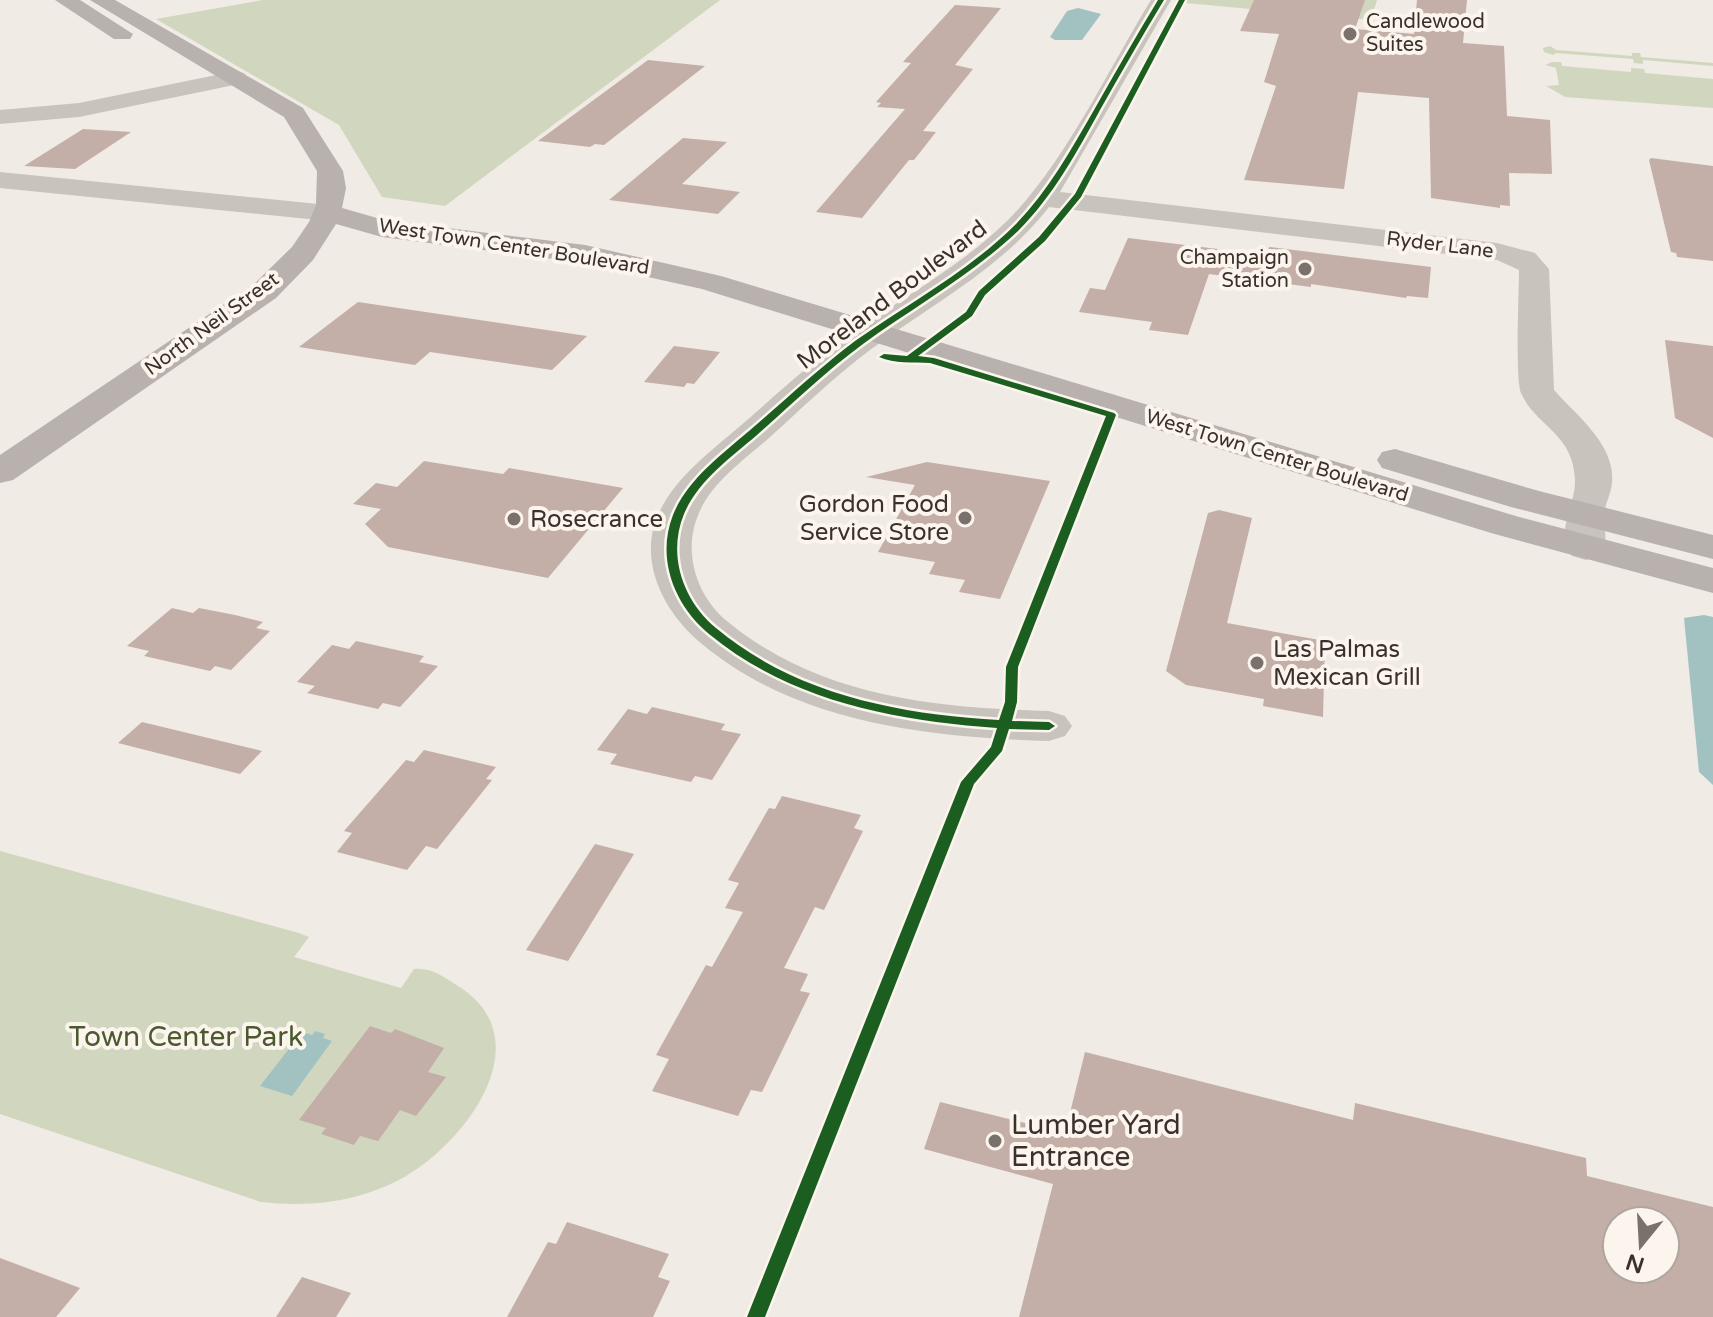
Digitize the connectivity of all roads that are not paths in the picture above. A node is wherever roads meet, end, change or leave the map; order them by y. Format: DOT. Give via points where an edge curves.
graph roads {
  1 [pos="65,0"];
  2 [pos="100,0"];
  3 [pos="1161,0"];
  4 [pos="236,78"];
  5 [pos="210,83"];
  6 [pos="0,117"];
  7 [pos="300,127"];
  8 [pos="0,180"];
  9 [pos="1043,198"];
  10 [pos="328,213"];
  11 [pos="888,323"];
  12 [pos="0,472"];
  13 [pos="1586,531"];
  14 [pos="1713,547"];
  15 [pos="1713,581"];
  16 [pos="1049,726"];
  1 -- 5 [label="main road"];
  2 -- 4 [label="main road"];
  3 -- 9 [label="street, Moreland Boulevard"];
  4 -- 5 [label="street"];
  4 -- 7 [label="main road" via="294,113"];
  5 -- 6 [label="street" via="79,110"];
  5 -- 7 [label="main road" via="270,120"];
  7 -- 10 [label="main road" via="313,139 330,172"];
  8 -- 10 [label="street, West Town Center Boulevard"];
  9 -- 11 [label="street, Moreland Boulevard" via="999,244"];
  9 -- 13 [label="street, Ryder Lane" via="1483,250 1530,263 1537,391 1585,447 1594,481"];
  10 -- 11 [label="main road, West Town Center Boulevard" via="382,228 631,263"];
  10 -- 12 [label="main road, North Neil Street" via="300,255 265,291"];
  11 -- 13 [label="main road, West Town Center Boulevard"];
  11 -- 16 [label="street, Moreland Boulevard" via="772,416 695,488 671,537 682,594 712,632 780,677 814,692 861,707 952,722"];
  13 -- 14 [label="main road, West Town Center Boulevard"];
  13 -- 15 [label="main road, West Town Center Boulevard"];
}
